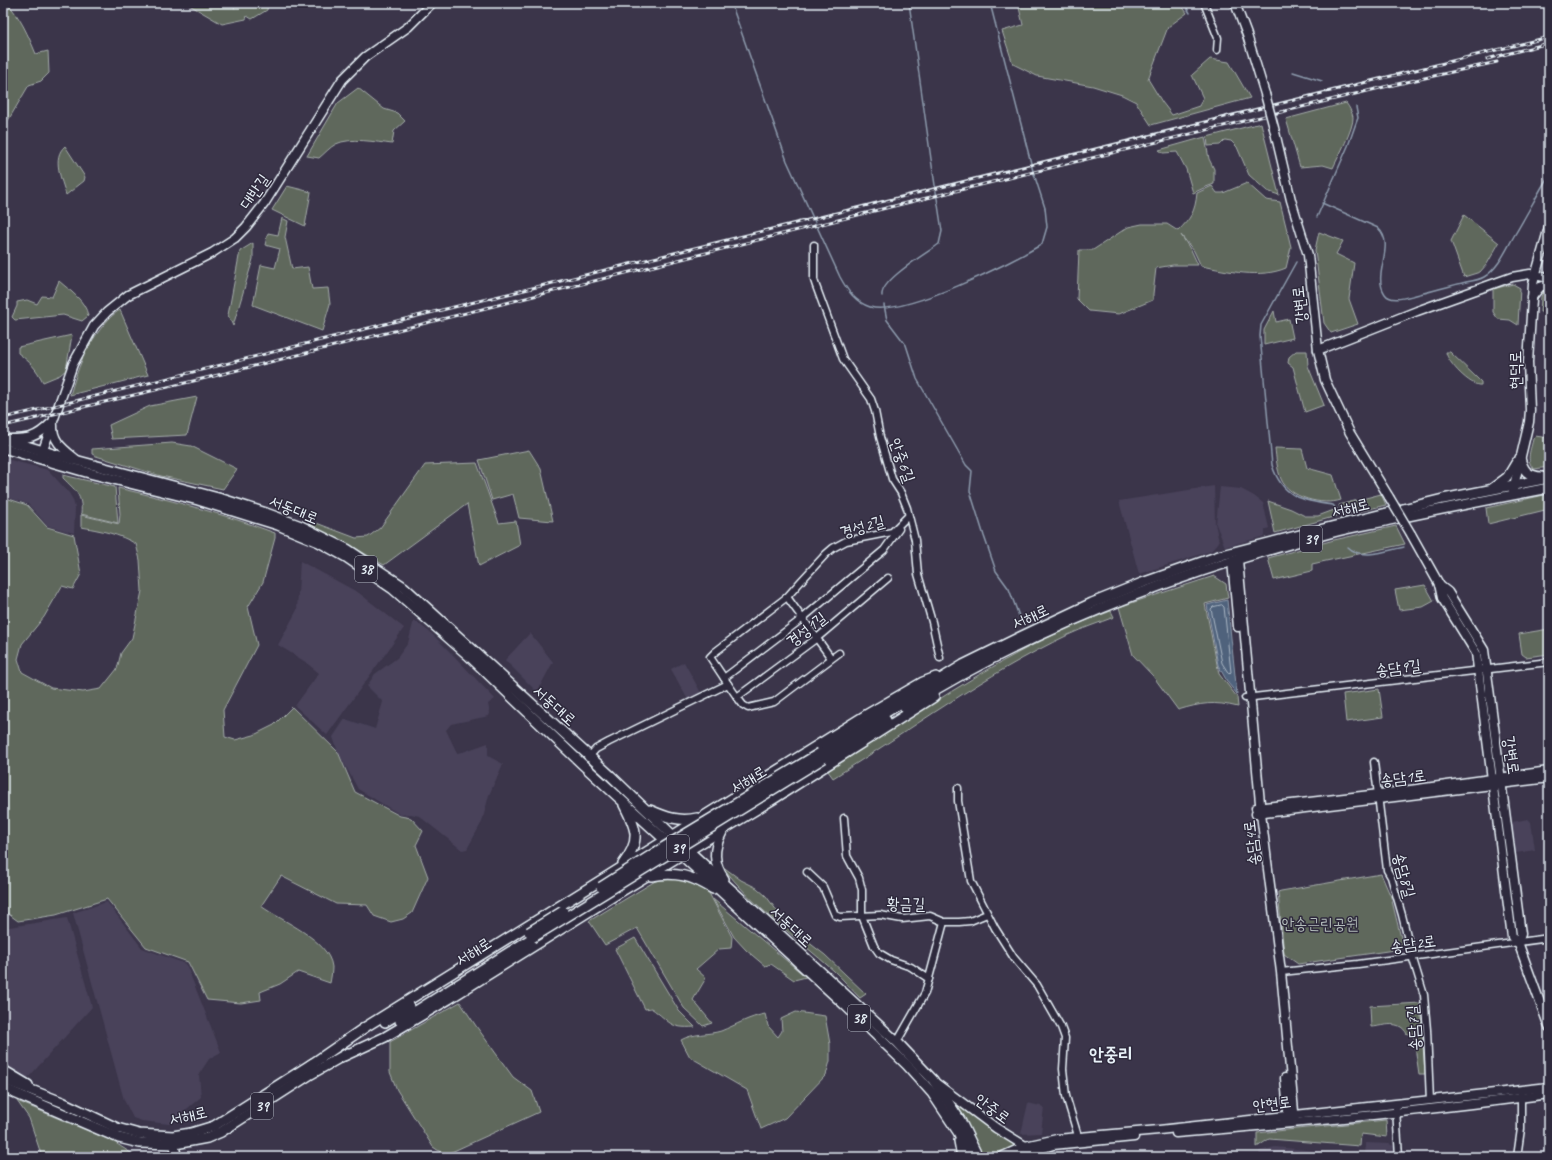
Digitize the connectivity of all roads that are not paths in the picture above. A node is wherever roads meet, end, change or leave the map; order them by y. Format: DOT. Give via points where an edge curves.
graph roads {
  1 [pos="432,3"];
  2 [pos="1204,3"];
  3 [pos="1235,3"];
  4 [pos="1217,50"];
  5 [pos="1549,227"];
  6 [pos="814,245"];
  7 [pos="1532,275"];
  8 [pos="1549,278"];
  9 [pos="1549,283"];
  10 [pos="1532,297"];
  11 [pos="1318,350"];
  12 [pos="52,424"];
  13 [pos="3,442"];
  14 [pos="43,455"];
  15 [pos="77,460"];
  16 [pos="1518,460"];
  17 [pos="1549,478"];
  18 [pos="1549,488"];
  19 [pos="1489,490"];
  20 [pos="1511,491"];
  21 [pos="908,516"];
  22 [pos="1235,561"];
  23 [pos="888,578"];
  24 [pos="787,597"];
  25 [pos="803,618"];
  26 [pos="818,638"];
  27 [pos="839,653"];
  28 [pos="831,658"];
  29 [pos="940,658"];
  30 [pos="1549,662"];
  31 [pos="963,665"];
  32 [pos="980,666"];
  33 [pos="1483,670"];
  34 [pos="724,678"];
  35 [pos="728,684"];
  36 [pos="737,697"];
  37 [pos="1247,698"];
  38 [pos="589,756"];
  39 [pos="822,756"];
  40 [pos="1374,762"];
  41 [pos="582,764"];
  42 [pos="1549,771"];
  43 [pos="1549,778"];
  44 [pos="1497,781"];
  45 [pos="958,788"];
  46 [pos="1379,797"];
  47 [pos="620,798"];
  48 [pos="642,806"];
  49 [pos="1258,811"];
  50 [pos="704,816"];
  51 [pos="844,818"];
  52 [pos="724,830"];
  53 [pos="669,838"];
  54 [pos="685,853"];
  55 [pos="620,868"];
  56 [pos="807,872"];
  57 [pos="644,878"];
  58 [pos="732,896"];
  59 [pos="987,914"];
  60 [pos="862,916"];
  61 [pos="944,922"];
  62 [pos="530,935"];
  63 [pos="1549,938"];
  64 [pos="1518,942"];
  65 [pos="1412,956"];
  66 [pos="1281,972"];
  67 [pos="928,979"];
  68 [pos="1278,983"];
  69 [pos="1549,1027"];
  70 [pos="897,1042"];
  71 [pos="344,1056"];
  72 [pos="309,1066"];
  73 [pos="3,1070"];
  74 [pos="3,1079"];
  75 [pos="932,1080"];
  76 [pos="1549,1086"];
  77 [pos="4,1089"];
  78 [pos="39,1093"];
  79 [pos="1520,1094"];
  80 [pos="1549,1094"];
  81 [pos="1430,1101"];
  82 [pos="1396,1108"];
  83 [pos="1291,1118"];
  84 [pos="958,1132"];
  85 [pos="1078,1136"];
  86 [pos="174,1140"];
  87 [pos="1025,1146"];
  88 [pos="1035,1154"];
  89 [pos="177,1157"];
  90 [pos="962,1157"];
  91 [pos="970,1157"];
  92 [pos="978,1157"];
  93 [pos="1001,1157"];
  94 [pos="1017,1157"];
  95 [pos="1399,1157"];
  96 [pos="1517,1157"];
  1 -- 12 [label="main road, 대반길" via="408,27 365,57 342,80 264,204 235,238 212,253 142,287 120,301 94,326 73,364 64,400"];
  2 -- 4 [label="street" via="1218,38"];
  3 -- 11 [label="main road, 강변로, bridge" via="1265,94 1291,200 1308,255"];
  5 -- 7 [label="main road, 현덕로"];
  6 -- 21 [label="street, 안중6길" via="814,280 843,359 871,399 892,479 901,493"];
  7 -- 8 [label="main road"];
  7 -- 9 [label="main road"];
  7 -- 10 [label="main road, 현덕로"];
  7 -- 11 [label="main road" via="1512,277"];
  7 -- 16 [label="main road, 현덕로" via="1525,409"];
  9 -- 10 [label="main road" via="1540,287"];
  10 -- 16 [label="main road, 현덕로" via="1528,362 1530,404"];
  11 -- 33 [label="main road, 강변로, bridge" via="1325,380 1339,412 1439,584 1448,592 1484,650"];
  12 -- 13 [label="main road" via="32,437"];
  12 -- 14 [label="main road, 대반길"];
  12 -- 15 [label="main road" via="56,440"];
  13 -- 14 [label="main road, 서동대로 / 38"];
  14 -- 15 [label="main road, 서동대로 / 38"];
  14 -- 41 [label="main road, 서동대로 / 38" via="93,474 198,500 278,524 346,557 408,601"];
  15 -- 38 [label="main road, 서동대로 / 38" via="266,513 347,549 404,587"];
  16 -- 17 [label="main road" via="1529,475"];
  16 -- 19 [label="main road" via="1507,477"];
  16 -- 20 [label="main road, 현덕로"];
  17 -- 20 [label="main road, 서해로 / 39"];
  18 -- 20 [label="main road, 서해로 / 39"];
  19 -- 20 [label="main road, 서해로 / 39"];
  19 -- 31 [label="main road, 서해로 / 39" via="1330,527 1185,567 1092,603"];
  20 -- 22 [label="main road, 서해로 / 39" via="1331,533"];
  21 -- 24 [label="street, 경성2길" via="892,532 846,541 834,548 811,569"];
  21 -- 25 [label="street, 경성2길" via="884,550"];
  21 -- 29 [label="street, 안중6길" via="915,540 918,574"];
  22 -- 32 [label="main road, 서해로 / 39" via="1173,580 1105,606"];
  22 -- 37 [label="main road, 송담4로"];
  23 -- 26 [label="street, 경성1길"];
  24 -- 25 [label="street"];
  24 -- 34 [label="street, 경성2길" via="710,657"];
  25 -- 26 [label="street"];
  25 -- 34 [label="street, 경성2길"];
  26 -- 28 [label="street"];
  26 -- 36 [label="street, 경성1길"];
  27 -- 28 [label="street"];
  28 -- 36 [label="street" via="774,702 748,708"];
  30 -- 33 [label="street, 송담9길"];
  31 -- 39 [label="main road, 서해로 / 39"];
  31 -- 50 [label="main road" via="923,682 866,715"];
  32 -- 39 [label="main road, 서해로 / 39"];
  32 -- 52 [label="main road" via="911,713"];
  33 -- 37 [label="street, 송담9길"];
  33 -- 44 [label="main road, 강변로"];
  34 -- 35 [label="street, 경성2길"];
  35 -- 36 [label="street"];
  35 -- 38 [label="street" via="609,742"];
  37 -- 49 [label="main road, 송담4로"];
  38 -- 41 [label="street"];
  38 -- 48 [label="main road, 서동대로 / 38"];
  39 -- 62 [label="main road, 서해로 / 39, bridge"];
  40 -- 46 [label="street"];
  41 -- 47 [label="main road, 서동대로 / 38"];
  42 -- 44 [label="main road, 송담1로"];
  43 -- 44 [label="main road, 송담1로"];
  44 -- 46 [label="main road, 송담1로"];
  44 -- 64 [label="main road, 강변로" via="1512,936"];
  45 -- 59 [label="street" via="970,881"];
  46 -- 49 [label="main road, 송담1로"];
  46 -- 65 [label="street, 송담8길" via="1387,870"];
  47 -- 53 [label="main road, 서동대로 / 38"];
  47 -- 55 [label="main road" via="634,826 635,838 632,852"];
  48 -- 50 [label="main road" via="674,819"];
  48 -- 53 [label="main road, 서동대로 / 38"];
  49 -- 66 [label="main road, 송담4로"];
  49 -- 68 [label="main road, 송담4로"];
  50 -- 53 [label="main road"];
  51 -- 60 [label="street" via="847,856 859,878 862,890"];
  52 -- 54 [label="main road"];
  52 -- 58 [label="main road" via="717,841 715,860"];
  53 -- 54 [label="main road, 서동대로 / 38"];
  53 -- 55 [label="main road"];
  54 -- 57 [label="main road"];
  54 -- 58 [label="main road, 서동대로 / 38"];
  55 -- 72 [label="main road" via="361,1030"];
  56 -- 60 [label="street, 황금길" via="823,887 835,915"];
  57 -- 58 [label="main road" via="668,874 686,876"];
  57 -- 71 [label="main road" via="448,1000 385,1037"];
  58 -- 70 [label="main road, 서동대로 / 38"];
  58 -- 84 [label="main road, 서동대로 / 38" via="907,1065 932,1093"];
  59 -- 61 [label="street" via="970,921"];
  59 -- 85 [label="street" via="1014,958 1037,985 1061,1027 1065,1038 1062,1069 1066,1096"];
  60 -- 61 [label="street, 황금길" via="902,919 930,916"];
  60 -- 67 [label="street" via="879,953 910,967"];
  61 -- 67 [label="street, 황금길"];
  62 -- 71 [label="main road, 서해로 / 39"];
  62 -- 72 [label="main road, 서해로 / 39"];
  63 -- 64 [label="street, 송담2로"];
  64 -- 65 [label="street, 송담2로"];
  64 -- 69 [label="main road, 강변로"];
  65 -- 66 [label="street, 송담2로"];
  65 -- 81 [label="street, 송담7길" via="1424,995"];
  66 -- 68 [label="main road"];
  66 -- 83 [label="main road, 송담4로"];
  67 -- 70 [label="street, 황금길" via="925,993"];
  68 -- 83 [label="main road, 송담4로"];
  70 -- 75 [label="main road, 서동대로 / 38"];
  71 -- 86 [label="main road, 서해로 / 39" via="311,1074 221,1132 207,1138"];
  72 -- 86 [label="main road, 서해로 / 39" via="214,1126"];
  73 -- 78 [label="main road"];
  74 -- 78 [label="main road, 서해로 / 39"];
  75 -- 87 [label="main road, 안중로" via="996,1128"];
  75 -- 92 [label="main road, 서동대로 / 38" via="960,1120"];
  76 -- 79 [label="main road, 안현로"];
  77 -- 86 [label="main road, 서해로 / 39" via="119,1138 140,1143"];
  78 -- 86 [label="main road, 서해로 / 39" via="117,1128"];
  79 -- 80 [label="main road, 안현로"];
  79 -- 81 [label="main road, 안현로"];
  79 -- 82 [label="main road, 안현로"];
  79 -- 96 [label="street" via="1521,1129"];
  81 -- 82 [label="main road, 안현로"];
  82 -- 83 [label="main road, 안현로"];
  82 -- 95 [label="street"];
  83 -- 85 [label="main road, 안현로"];
  83 -- 88 [label="main road, 안현로" via="1058,1145"];
  84 -- 90 [label="main road"];
  84 -- 91 [label="main road, 서동대로 / 38"];
  85 -- 87 [label="main road, 안현로"];
  86 -- 89 [label="main road"];
  87 -- 88 [label="main road, 안중로"];
  87 -- 93 [label="main road, 안현로"];
  88 -- 94 [label="main road, 안현로"];
}
